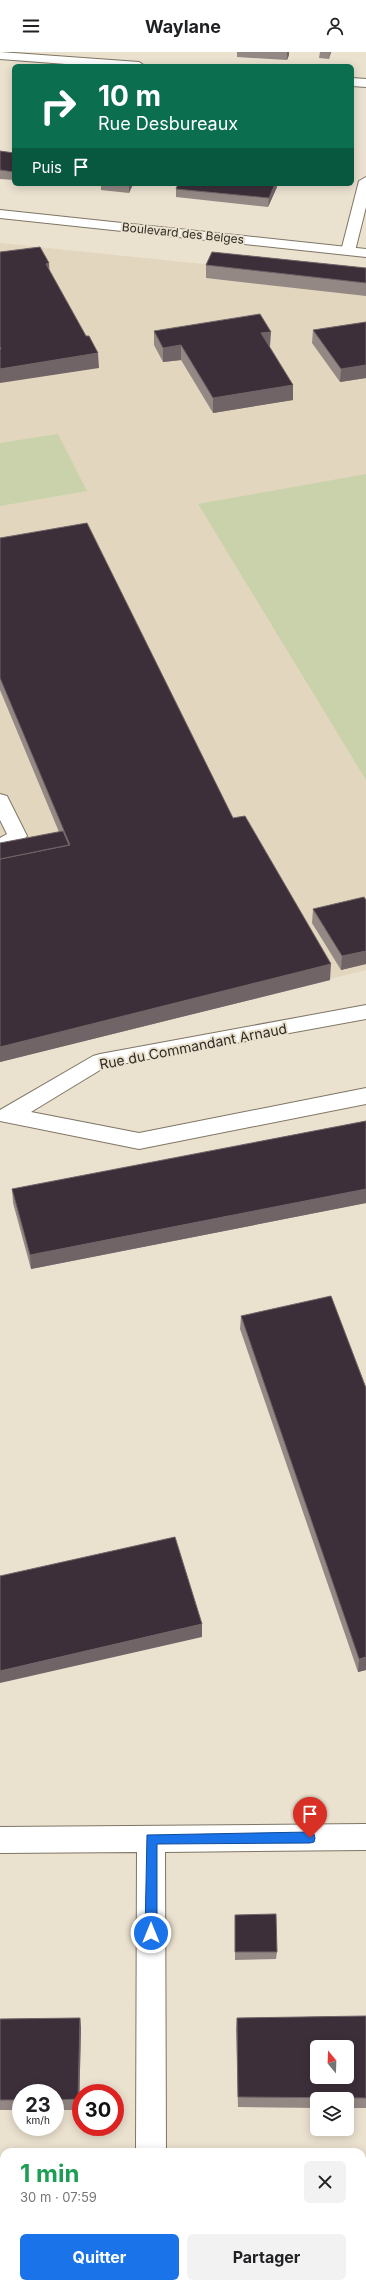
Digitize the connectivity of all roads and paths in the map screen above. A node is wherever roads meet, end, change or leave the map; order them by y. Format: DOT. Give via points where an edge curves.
graph roads {
  1 [pos="0,55"];
  2 [pos="114,64"];
  3 [pos="354,82"];
  4 [pos="366,83"];
  5 [pos="366,181"];
  6 [pos="0,214"];
  7 [pos="348,251"];
  8 [pos="366,253"];
  9 [pos="0,800"];
  10 [pos="0,848"];
  11 [pos="366,1012"];
  12 [pos="366,1096"];
  13 [pos="4,1117"];
  14 [pos="366,1837"];
  15 [pos="152,1839"];
  16 [pos="0,1840"];
  17 [pos="151,2148"];
  1 -- 2 [label="street"];
  3 -- 4 [label="street"];
  5 -- 7 [label="street"];
  6 -- 7 [label="street, Boulevard des Belges"];
  7 -- 8 [label="street, Boulevard des Belges"];
  9 -- 10 [label="street" via="17,836"];
  11 -- 13 [label="street, Rue du Commandant Arnaud" via="100,1061"];
  12 -- 13 [label="street, Rue du Commandant Arnaud" via="139,1141"];
  14 -- 15 [label="street"];
  15 -- 16 [label="street"];
  15 -- 17 [label="street"];
}
